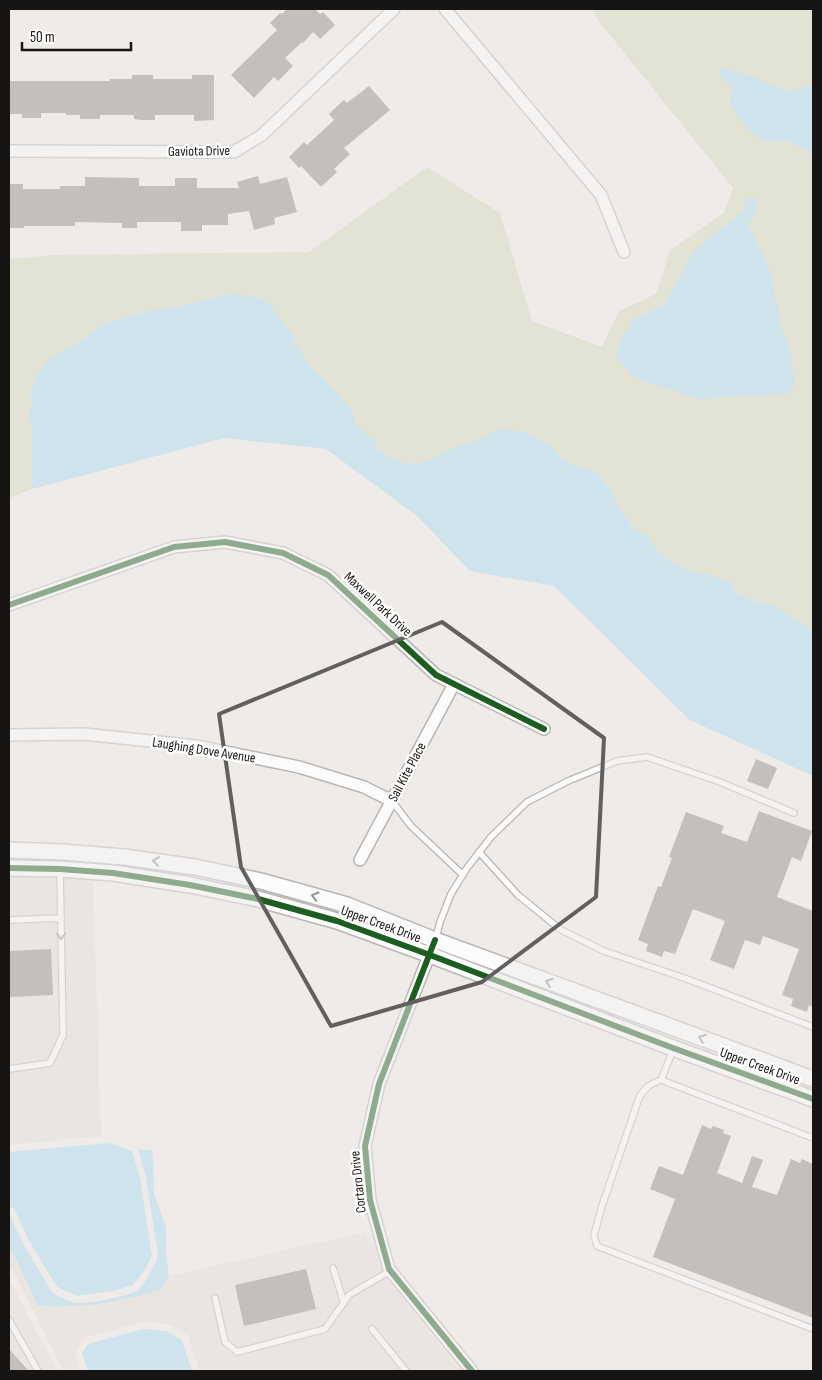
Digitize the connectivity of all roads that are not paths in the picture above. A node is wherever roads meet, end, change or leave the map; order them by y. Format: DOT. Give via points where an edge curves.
graph roads {
  1 [pos="394,9"];
  2 [pos="444,9"];
  3 [pos="9,151"];
  4 [pos="624,252"];
  5 [pos="9,605"];
  6 [pos="454,684"];
  7 [pos="544,729"];
  8 [pos="9,735"];
  9 [pos="392,801"];
  10 [pos="794,813"];
  11 [pos="9,850"];
  12 [pos="479,852"];
  13 [pos="360,860"];
  14 [pos="9,868"];
  15 [pos="60,869"];
  16 [pos="462,875"];
  17 [pos="61,918"];
  18 [pos="9,920"];
  19 [pos="435,940"];
  20 [pos="430,955"];
  21 [pos="813,1027"];
  22 [pos="674,1048"];
  23 [pos="9,1069"];
  24 [pos="661,1080"];
  25 [pos="813,1080"];
  26 [pos="813,1099"];
  27 [pos="813,1138"];
  28 [pos="333,1268"];
  29 [pos="390,1271"];
  30 [pos="215,1298"];
  31 [pos="344,1303"];
  32 [pos="9,1320"];
  33 [pos="372,1329"];
  34 [pos="813,1329"];
  35 [pos="38,1371"];
  36 [pos="406,1371"];
  37 [pos="472,1371"];
  1 -- 3 [label="street, Gaviota Drive" via="262,136 234,152"];
  2 -- 4 [label="street" via="601,195"];
  5 -- 6 [label="street, Maxwell Park Drive" via="174,547 225,542 283,553 328,575 436,675"];
  6 -- 7 [label="street, Maxwell Park Drive"];
  6 -- 9 [label="street, Sail Kite Place"];
  8 -- 9 [label="street, Laughing Dove Avenue" via="84,734 197,746 299,766 364,787"];
  9 -- 13 [label="street, Sail Kite Place"];
  9 -- 16 [label="lane" via="411,826"];
  10 -- 12 [label="lane" via="720,782 647,757 617,761 527,802"];
  19 -- 11 [label="street, Upper Creek Drive, one-way" via="346,905 261,881 195,867 124,857"];
  12 -- 16 [label="lane"];
  12 -- 21 [label="lane" via="518,895 561,930 604,951"];
  14 -- 15 [label="street, Upper Creek Drive"];
  15 -- 17 [label="lane"];
  15 -- 20 [label="street, Upper Creek Drive" via="190,884 258,899 338,921"];
  16 -- 19 [label="lane" via="451,894"];
  17 -- 18 [label="lane"];
  17 -- 23 [label="lane, one-way" via="63,1035 50,1063"];
  19 -- 20 [label="street, Cortaro Drive"];
  25 -- 19 [label="street, Upper Creek Drive, one-way"];
  20 -- 22 [label="street, Upper Creek Drive"];
  20 -- 29 [label="street, Cortaro Drive" via="379,1084 365,1146 370,1200"];
  22 -- 24 [label="lane"];
  22 -- 26 [label="street, Upper Creek Drive"];
  24 -- 27 [label="lane"];
  24 -- 34 [label="lane" via="643,1090 639,1098 594,1234 597,1246"];
  28 -- 31 [label="lane"];
  29 -- 31 [label="lane" via="349,1295"];
  29 -- 37 [label="street, Cortaro Drive"];
  30 -- 31 [label="lane" via="225,1342 237,1352 325,1329"];
  32 -- 35 [label="lane"];
  33 -- 36 [label="lane"];
}
